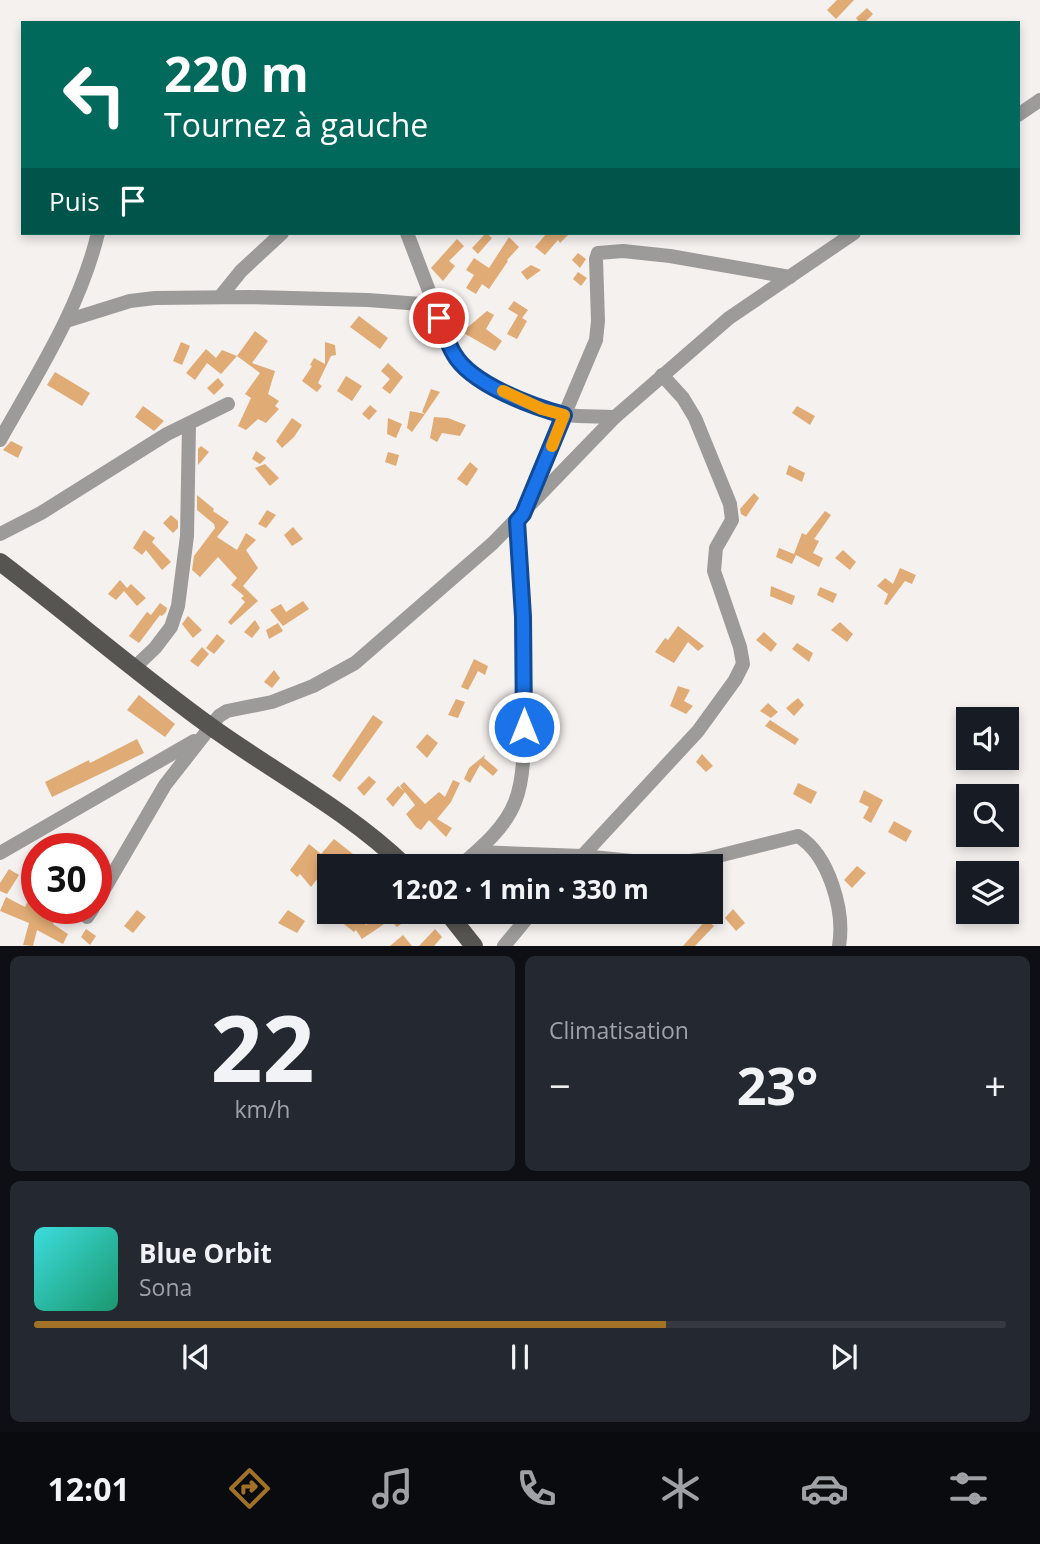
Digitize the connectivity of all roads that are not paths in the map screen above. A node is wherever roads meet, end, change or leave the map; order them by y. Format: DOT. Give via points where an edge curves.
graph roads {
  1 [pos="1040,100"];
  2 [pos="1020,114"];
  3 [pos="98,235"];
  4 [pos="280,235"];
  5 [pos="408,235"];
  6 [pos="851,235"];
  7 [pos="790,277"];
  8 [pos="220,297"];
  9 [pos="434,305"];
  10 [pos="66,321"];
  11 [pos="663,376"];
  12 [pos="228,404"];
  13 [pos="564,415"];
  14 [pos="615,417"];
  15 [pos="189,424"];
  16 [pos="0,440"];
  17 [pos="520,518"];
  18 [pos="0,534"];
  19 [pos="0,562"];
  20 [pos="135,667"];
  21 [pos="205,731"];
  22 [pos="477,852"];
  23 [pos="0,853"];
  24 [pos="392,854"];
  25 [pos="475,854"];
  26 [pos="499,854"];
  27 [pos="584,854"];
  28 [pos="723,855"];
  29 [pos="112,876"];
  30 [pos="457,924"];
  31 [pos="522,924"];
  32 [pos="474,946"];
  33 [pos="504,946"];
  34 [pos="839,946"];
  1 -- 2 [label="street"];
  3 -- 10 [label="street"];
  4 -- 8 [label="street"];
  5 -- 9 [label="street"];
  6 -- 7 [label="street"];
  7 -- 11 [label="street" via="729,318"];
  7 -- 13 [label="street" via="670,256 598,253 596,340"];
  8 -- 9 [label="street"];
  8 -- 10 [label="street" via="130,301"];
  9 -- 13 [label="street" via="453,354 465,368 506,392"];
  10 -- 16 [label="street"];
  11 -- 14 [label="street"];
  11 -- 27 [label="street" via="695,418 730,504 732,520 716,548 714,571 743,664 698,731"];
  12 -- 15 [label="street"];
  13 -- 14 [label="street"];
  13 -- 17 [label="street"];
  14 -- 17 [label="street"];
  15 -- 18 [label="street"];
  15 -- 20 [label="street" via="187,536 178,606 171,627"];
  17 -- 21 [label="street" via="355,663 272,702 227,710"];
  17 -- 22 [label="street" via="524,727 520,777 508,817"];
  19 -- 20 [label="main road"];
  20 -- 21 [label="main road"];
  21 -- 23 [label="street"];
  21 -- 24 [label="main road" via="360,828"];
  21 -- 29 [label="street" via="166,785"];
  22 -- 25 [label="street"];
  22 -- 26 [label="street"];
  28 -- 34 [label="street" via="798,836 815,851 830,879 841,918"];
  30 -- 32 [label="main road"];
  31 -- 33 [label="street"];
}
